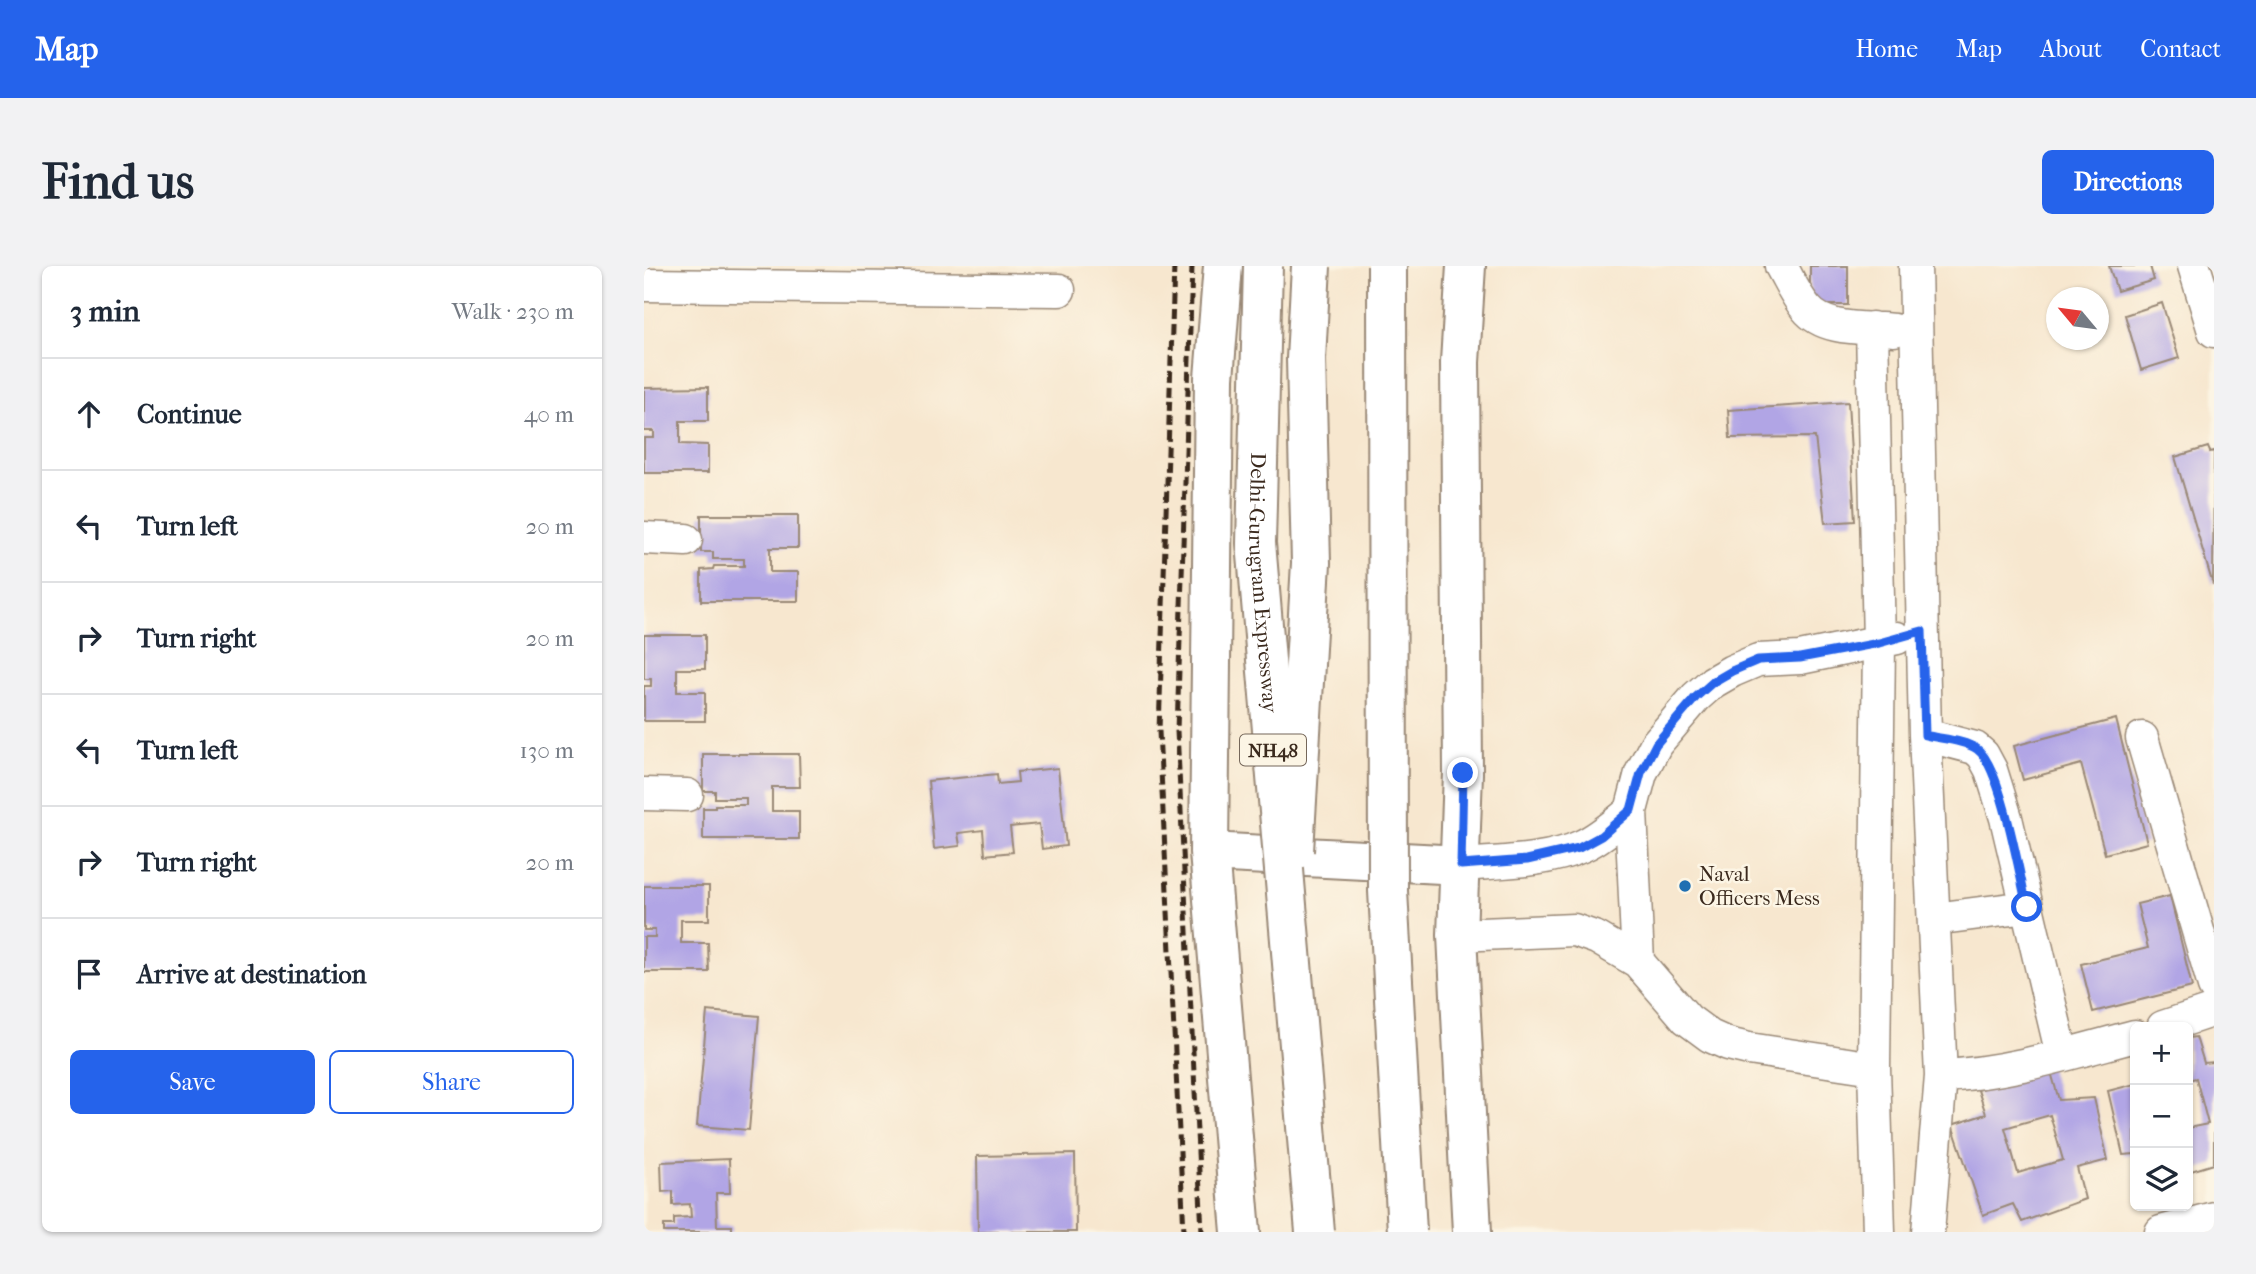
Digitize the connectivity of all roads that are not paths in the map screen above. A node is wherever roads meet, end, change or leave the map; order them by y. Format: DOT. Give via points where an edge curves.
graph roads {
  1 [pos="1223,266"];
  2 [pos="1263,266"];
  3 [pos="1311,266"];
  4 [pos="1387,266"];
  5 [pos="1466,266"];
  6 [pos="1781,266"];
  7 [pos="1915,266"];
  8 [pos="2194,266"];
  9 [pos="644,285"];
  10 [pos="1059,290"];
  11 [pos="1872,328"];
  12 [pos="1916,331"];
  13 [pos="2214,331"];
  14 [pos="644,538"];
  15 [pos="686,540"];
  16 [pos="1922,631"];
  17 [pos="1879,643"];
  18 [pos="1925,735"];
  19 [pos="2142,738"];
  20 [pos="644,794"];
  21 [pos="687,795"];
  22 [pos="1631,810"];
  23 [pos="1209,852"];
  24 [pos="1461,865"];
  25 [pos="2027,907"];
  26 [pos="1934,919"];
  27 [pos="1457,935"];
  28 [pos="1289,940"];
  29 [pos="1638,962"];
  30 [pos="2214,986"];
  31 [pos="2214,1010"];
  32 [pos="2178,1022"];
  33 [pos="2130,1037"];
  34 [pos="2062,1055"];
  35 [pos="1874,1068"];
  36 [pos="1941,1076"];
  37 [pos="2209,1223"];
  38 [pos="1241,1232"];
  39 [pos="1315,1232"];
  40 [pos="1407,1232"];
  41 [pos="1472,1232"];
  42 [pos="1879,1232"];
  43 [pos="1928,1232"];
  44 [pos="2161,1232"];
  1 -- 23 [label="main road" via="1214,378"];
  2 -- 28 [label="main road, Delhi-Gurugram Expressway / NH48, bridge" via="1256,543"];
  3 -- 28 [label="main road, bridge" via="1306,359 1311,564"];
  4 -- 40 [label="main road, bridge" via="1388,891"];
  5 -- 24 [label="main road" via="1460,362"];
  6 -- 11 [label="street" via="1807,310 1839,326"];
  7 -- 12 [label="street"];
  8 -- 13 [label="street"];
  9 -- 10 [label="street"];
  11 -- 12 [label="street"];
  11 -- 17 [label="street"];
  12 -- 16 [label="street"];
  14 -- 15 [label="street"];
  16 -- 17 [label="street"];
  16 -- 18 [label="street"];
  17 -- 22 [label="street" via="1800,658 1758,660 1713,682 1656,744 1641,773"];
  17 -- 35 [label="street"];
  18 -- 25 [label="street" via="1975,748 1987,760"];
  18 -- 26 [label="street"];
  19 -- 30 [label="street"];
  20 -- 21 [label="street"];
  22 -- 24 [label="street" via="1579,848 1527,860"];
  22 -- 29 [label="street"];
  23 -- 24 [label="main road"];
  23 -- 38 [label="main road"];
  24 -- 27 [label="main road"];
  25 -- 26 [label="street"];
  25 -- 34 [label="street"];
  26 -- 36 [label="street"];
  27 -- 29 [label="street" via="1574,930"];
  27 -- 41 [label="main road"];
  28 -- 39 [label="main road, Delhi-Gurugram Expressway / NH48, bridge"];
  29 -- 35 [label="street" via="1686,1019 1710,1036 1749,1049"];
  31 -- 32 [label="street"];
  33 -- 34 [label="street"];
  34 -- 36 [label="street" via="1981,1074"];
  35 -- 42 [label="street"];
  36 -- 43 [label="street"];
  37 -- 44 [label="street"];
}
